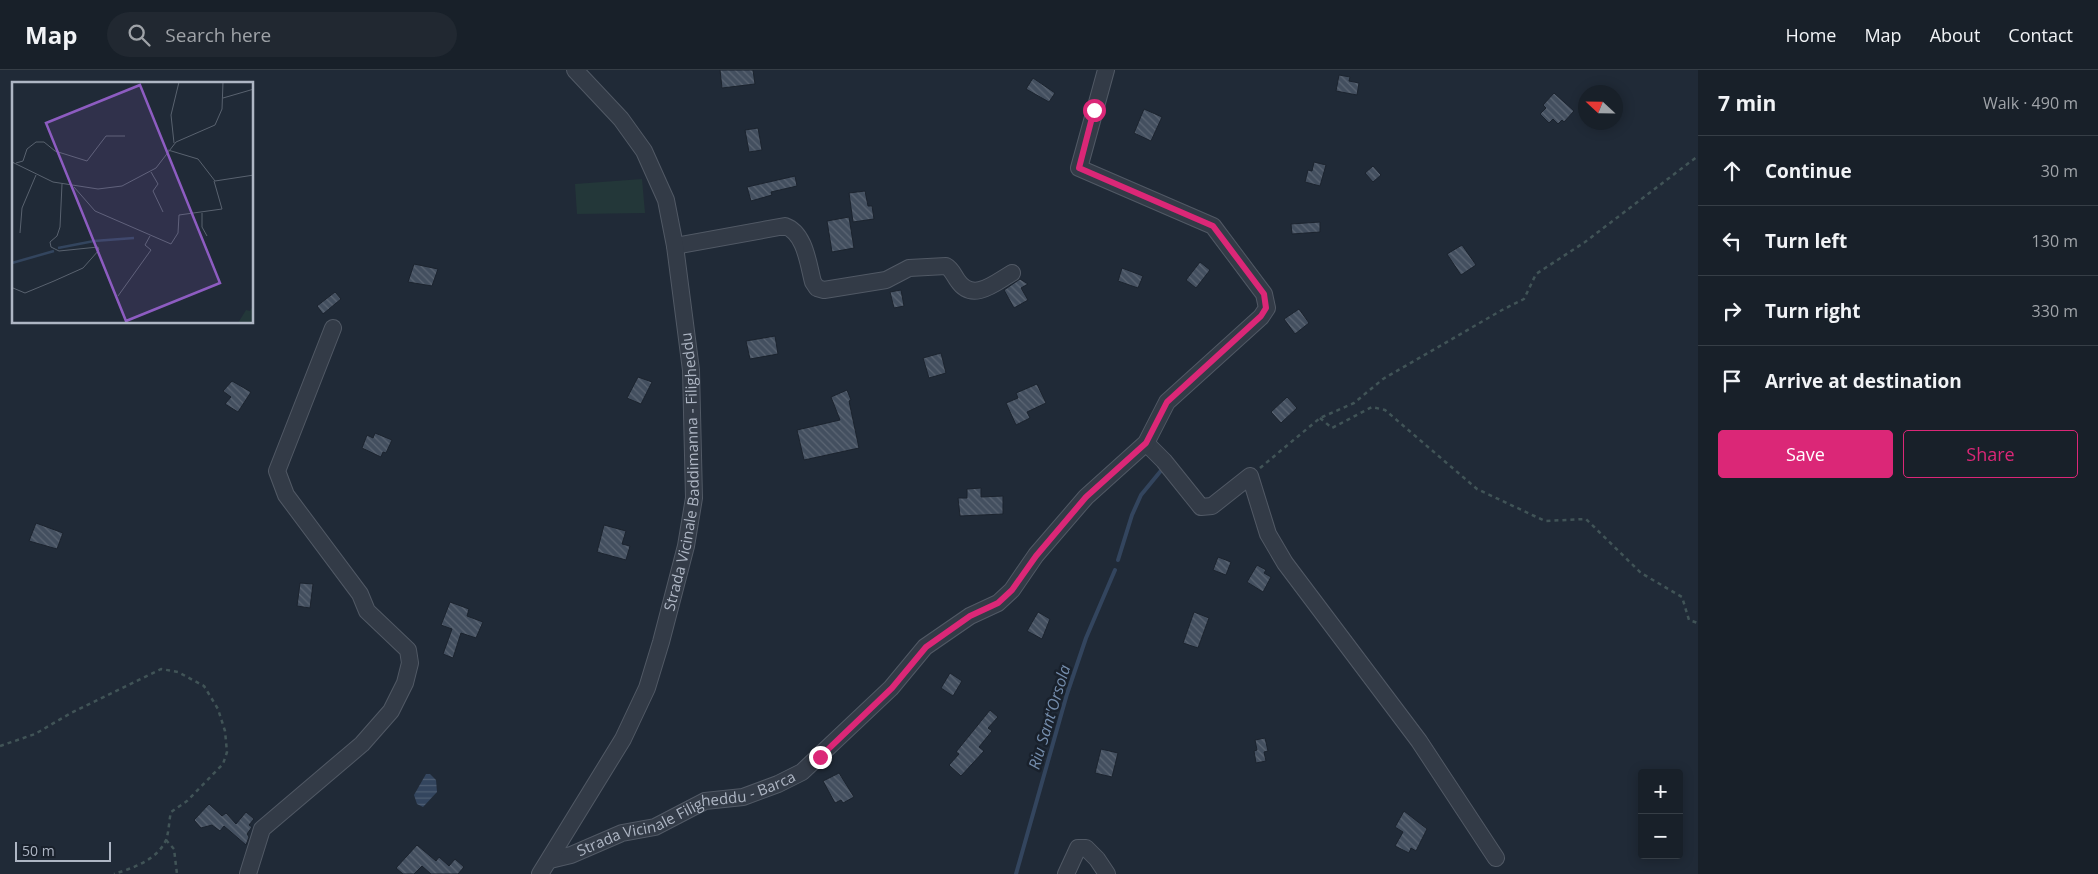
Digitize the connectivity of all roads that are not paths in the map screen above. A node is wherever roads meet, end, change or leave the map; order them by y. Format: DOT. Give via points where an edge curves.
graph roads {
  1 [pos="575,70"];
  2 [pos="1106,70"];
  3 [pos="675,246"];
  4 [pos="1012,273"];
  5 [pos="333,328"];
  6 [pos="1146,443"];
  7 [pos="1496,858"];
  8 [pos="550,860"];
  9 [pos="248,874"];
  10 [pos="540,874"];
  11 [pos="1066,874"];
  12 [pos="1107,874"];
  1 -- 3 [label="street, Strada Vicinale Baddimanna - Filigheddu" via="621,119 644,151 666,200"];
  2 -- 6 [label="street, Strada Vicinale Filigheddu - Barca" via="1079,168 1213,226 1267,301 1261,316 1167,402"];
  3 -- 4 [label="street" via="785,226 794,229 813,282 816,288 824,290 886,280 909,268 946,266 960,284 977,291 987,289"];
  3 -- 8 [label="street, Strada Vicinale Baddimanna - Filigheddu" via="691,370 694,498 686,546 647,688 623,739"];
  5 -- 9 [label="street" via="277,471 286,495 360,594 367,611 408,650 410,663 391,711 362,744 262,830"];
  6 -- 7 [label="street" via="1201,507 1212,506 1250,476 1268,534 1285,563 1419,741"];
  6 -- 8 [label="street, Strada Vicinale Filigheddu - Barca" via="1086,497 1012,590 998,603 970,616 926,647 892,688 802,772 743,797 705,801 655,827 622,833"];
  8 -- 10 [label="street, Strada Vicinale Baddimanna - Filigheddu"];
  11 -- 12 [label="street" via="1078,848 1086,848"];
}
